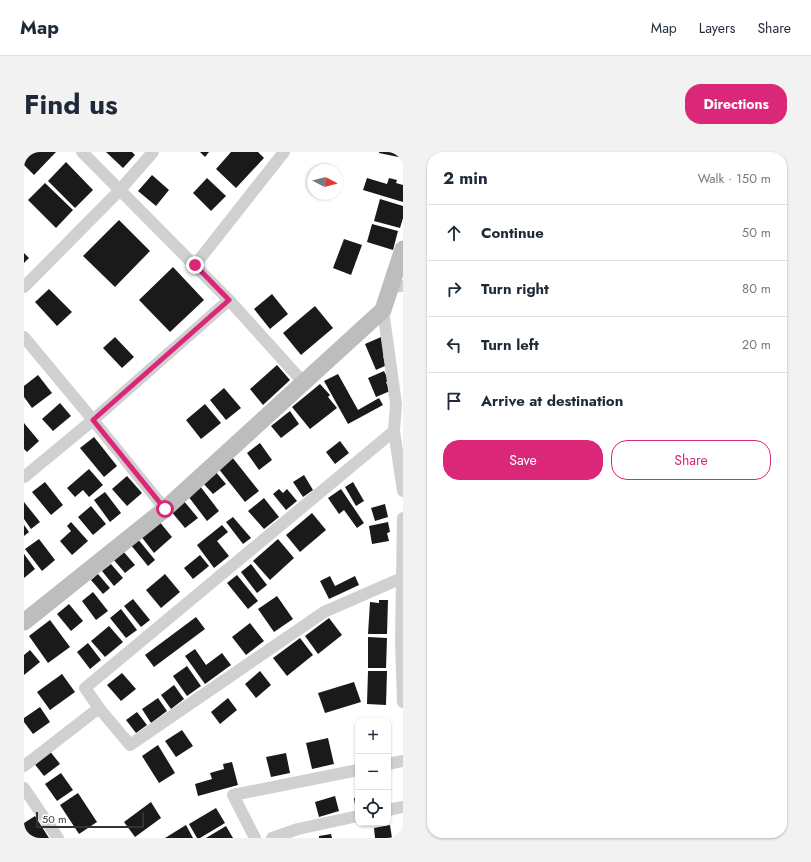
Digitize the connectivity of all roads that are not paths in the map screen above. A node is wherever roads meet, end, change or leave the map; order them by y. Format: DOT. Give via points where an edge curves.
graph roads {
  1 [pos="82,152"];
  2 [pos="153,152"];
  3 [pos="284,152"];
  4 [pos="119,191"];
  5 [pos="403,249"];
  6 [pos="195,265"];
  7 [pos="397,286"];
  8 [pos="24,287"];
  9 [pos="229,300"];
  10 [pos="383,310"];
  11 [pos="24,337"];
  12 [pos="303,382"];
  13 [pos="399,404"];
  14 [pos="93,420"];
  15 [pos="394,431"];
  16 [pos="24,477"];
  17 [pos="403,491"];
  18 [pos="165,509"];
  19 [pos="403,518"];
  20 [pos="403,549"];
  21 [pos="402,578"];
  22 [pos="24,622"];
  23 [pos="402,641"];
  24 [pos="403,702"];
  25 [pos="99,708"];
  26 [pos="403,761"];
  27 [pos="391,763"];
  28 [pos="24,766"];
  29 [pos="355,771"];
  30 [pos="24,788"];
  31 [pos="403,807"];
  32 [pos="391,809"];
  33 [pos="355,817"];
  34 [pos="58,838"];
  35 [pos="255,838"];
  36 [pos="272,838"];
  1 -- 4 [label="street"];
  2 -- 4 [label="street"];
  3 -- 6 [label="street"];
  4 -- 6 [label="street"];
  4 -- 8 [label="street"];
  5 -- 7 [label="street"];
  6 -- 9 [label="street"];
  7 -- 10 [label="street"];
  9 -- 12 [label="street"];
  9 -- 14 [label="street"];
  10 -- 12 [label="street"];
  10 -- 13 [label="street"];
  11 -- 14 [label="street"];
  12 -- 18 [label="street"];
  13 -- 15 [label="street"];
  14 -- 16 [label="street"];
  14 -- 18 [label="street"];
  15 -- 17 [label="street"];
  15 -- 25 [label="street" via="85,688"];
  18 -- 22 [label="street"];
  19 -- 20 [label="street"];
  20 -- 21 [label="street"];
  21 -- 23 [label="street"];
  21 -- 25 [label="street" via="324,612 130,745"];
  23 -- 24 [label="street"];
  25 -- 28 [label="street"];
  26 -- 27 [label="street"];
  29 -- 35 [label="street" via="233,795"];
  30 -- 34 [label="street"];
  31 -- 32 [label="street"];
  33 -- 36 [label="street" via="298,829"];
}
